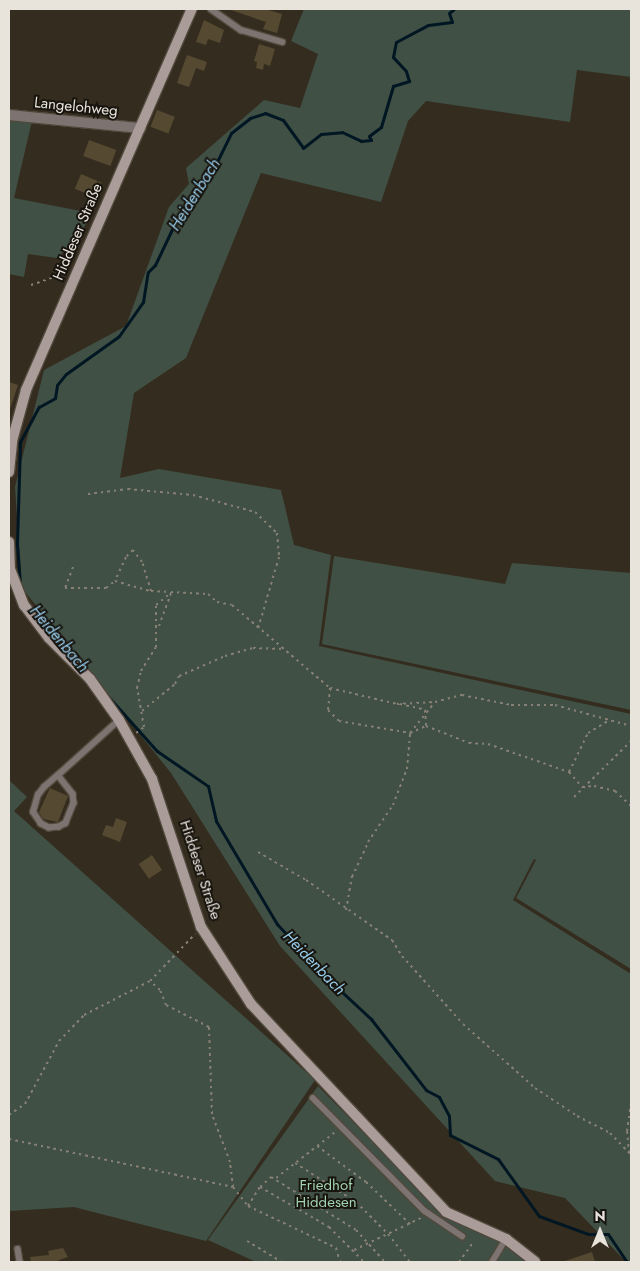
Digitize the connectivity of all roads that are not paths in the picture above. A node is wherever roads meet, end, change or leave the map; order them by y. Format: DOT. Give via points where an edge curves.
graph roads {
  1 [pos="192,9"];
  2 [pos="211,9"];
  3 [pos="282,42"];
  4 [pos="9,115"];
  5 [pos="140,128"];
  6 [pos="9,472"];
  7 [pos="9,542"];
  8 [pos="119,720"];
  9 [pos="58,774"];
  10 [pos="313,1098"];
  11 [pos="462,1236"];
  12 [pos="506,1239"];
  13 [pos="18,1249"];
  14 [pos="20,1262"];
  15 [pos="492,1262"];
  16 [pos="536,1262"];
  1 -- 5 [label="main road, Hiddeser Straße"];
  2 -- 3 [label="lane" via="241,30"];
  4 -- 5 [label="street, Langelohweg"];
  5 -- 6 [label="main road, Hiddeser Straße" via="26,390 12,441"];
  7 -- 8 [label="main road, Hiddeser Straße" via="10,569 24,605 49,638 90,679"];
  8 -- 9 [label="lane"];
  8 -- 12 [label="main road, Hiddeser Straße" via="162,802 202,927 251,1004 429,1197 446,1212"];
  9 -- 9 [label="lane" via="34,803 36,819 49,828 66,822 74,803 73,794"];
  10 -- 11 [label="lane" via="429,1213"];
  12 -- 15 [label="lane"];
  12 -- 16 [label="main road, Hiddeser Straße"];
  13 -- 14 [label="lane"];
}
